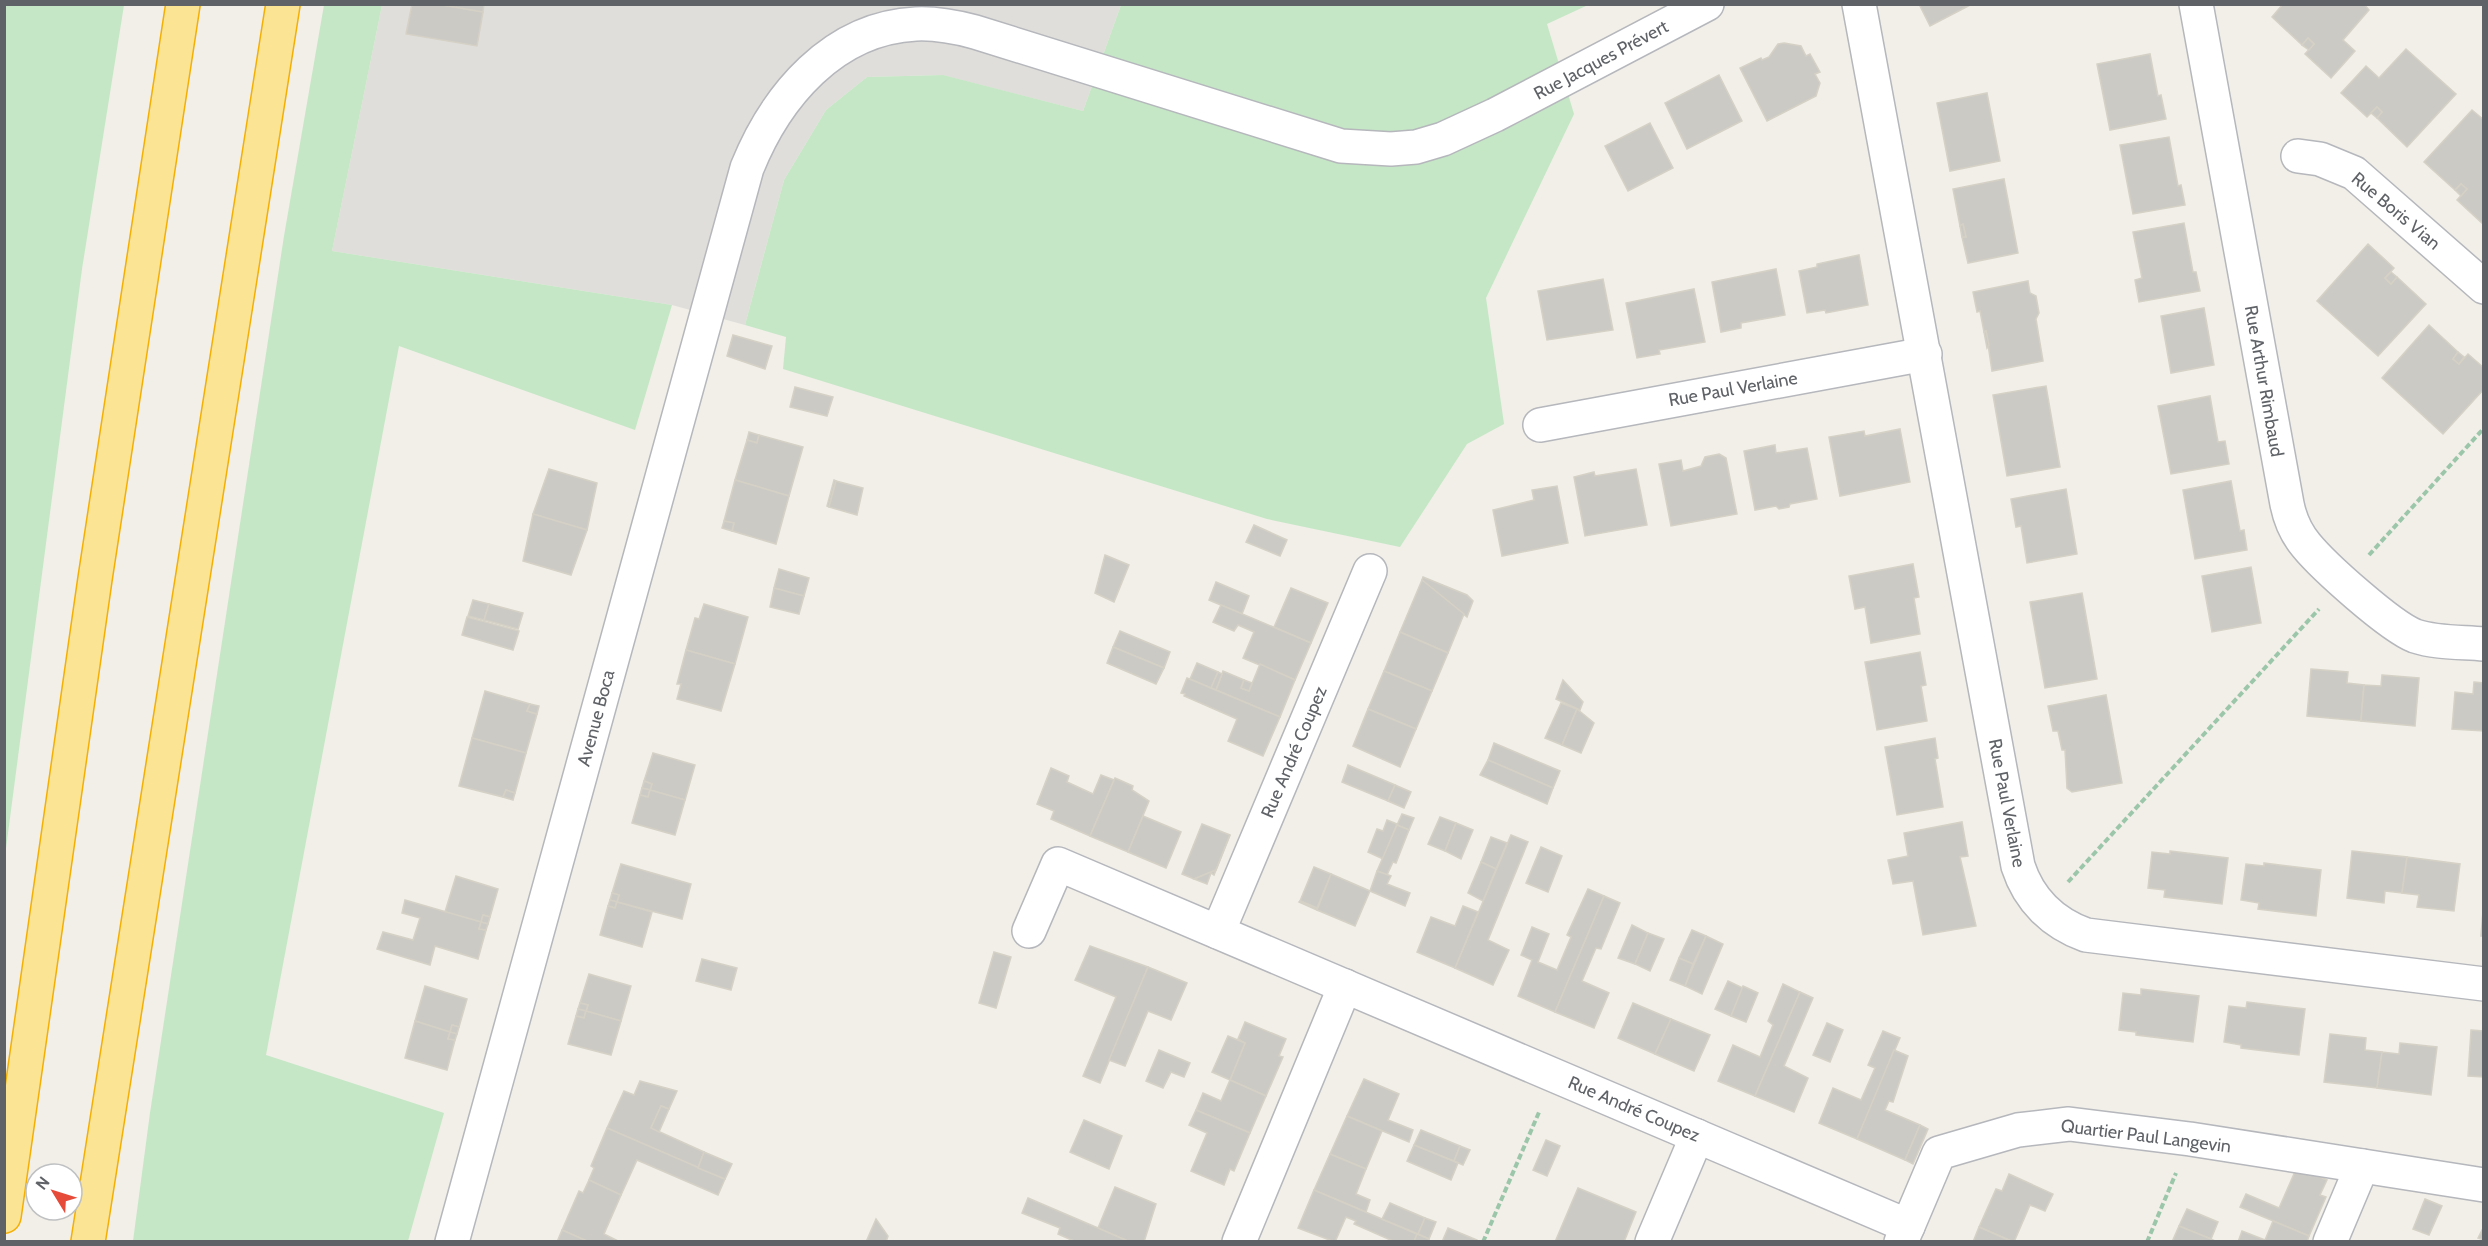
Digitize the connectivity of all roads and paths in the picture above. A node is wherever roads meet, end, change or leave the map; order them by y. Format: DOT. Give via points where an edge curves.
graph roads {
  1 [pos="183,4"];
  2 [pos="283,4"];
  3 [pos="1707,4"];
  4 [pos="1859,4"];
  5 [pos="2196,4"];
  6 [pos="2298,156"];
  7 [pos="741,195"];
  8 [pos="2484,287"];
  9 [pos="1925,354"];
  10 [pos="1540,424"];
  11 [pos="2484,428"];
  12 [pos="1370,571"];
  13 [pos="2345,581"];
  14 [pos="2484,644"];
  15 [pos="2043,909"];
  16 [pos="1029,932"];
  17 [pos="1218,932"];
  18 [pos="2484,984"];
  19 [pos="1345,986"];
  20 [pos="1556,1076"];
  21 [pos="1697,1136"];
  22 [pos="2190,1139"];
  23 [pos="2362,1166"];
  24 [pos="2484,1185"];
  25 [pos="4,1216"];
  26 [pos="1904,1234"];
  27 [pos="88,1242"];
  28 [pos="452,1242"];
  29 [pos="1239,1242"];
  30 [pos="1483,1242"];
  31 [pos="1652,1242"];
  32 [pos="2147,1242"];
  33 [pos="2330,1242"];
  1 -- 25 [label="highway" via="95,579"];
  2 -- 27 [label="highway"];
  3 -- 7 [label="street, Rue Jacques Prévert" via="1443,139 1416,147 1365,149 1341,146 975,32 942,24 886,28 837,49 800,81 766,127 747,168"];
  4 -- 9 [label="street, Rue Paul Verlaine"];
  5 -- 13 [label="street, Rue Arthur Rimbaud" via="2289,515 2307,546"];
  6 -- 8 [label="street, Rue Boris Vian" via="2320,159 2354,173"];
  7 -- 28 [label="street, Avenue Boca"];
  9 -- 10 [label="street, Rue Paul Verlaine"];
  9 -- 15 [label="street, Rue Paul Verlaine" via="2018,866 2028,890"];
  11 -- 13 [label="path"];
  12 -- 17 [label="street, Rue André Coupez"];
  13 -- 14 [label="street, Rue Arthur Rimbaud" via="2405,631 2427,639"];
  13 -- 15 [label="path"];
  15 -- 18 [label="street, Rue Paul Verlaine" via="2064,926 2098,938"];
  16 -- 17 [label="street, Rue André Coupez" via="1058,864"];
  17 -- 19 [label="street, Rue André Coupez"];
  19 -- 20 [label="street, Rue André Coupez"];
  19 -- 29 [label="street"];
  20 -- 21 [label="street, Rue André Coupez"];
  20 -- 30 [label="path"];
  21 -- 26 [label="street, Rue André Coupez"];
  21 -- 31 [label="street"];
  22 -- 23 [label="street, Quartier Paul Langevin"];
  22 -- 26 [label="street, Quartier Paul Langevin" via="2069,1124 2042,1125 1990,1136 1939,1153"];
  22 -- 32 [label="path"];
  23 -- 24 [label="street, Quartier Paul Langevin"];
  23 -- 33 [label="street"];
}
